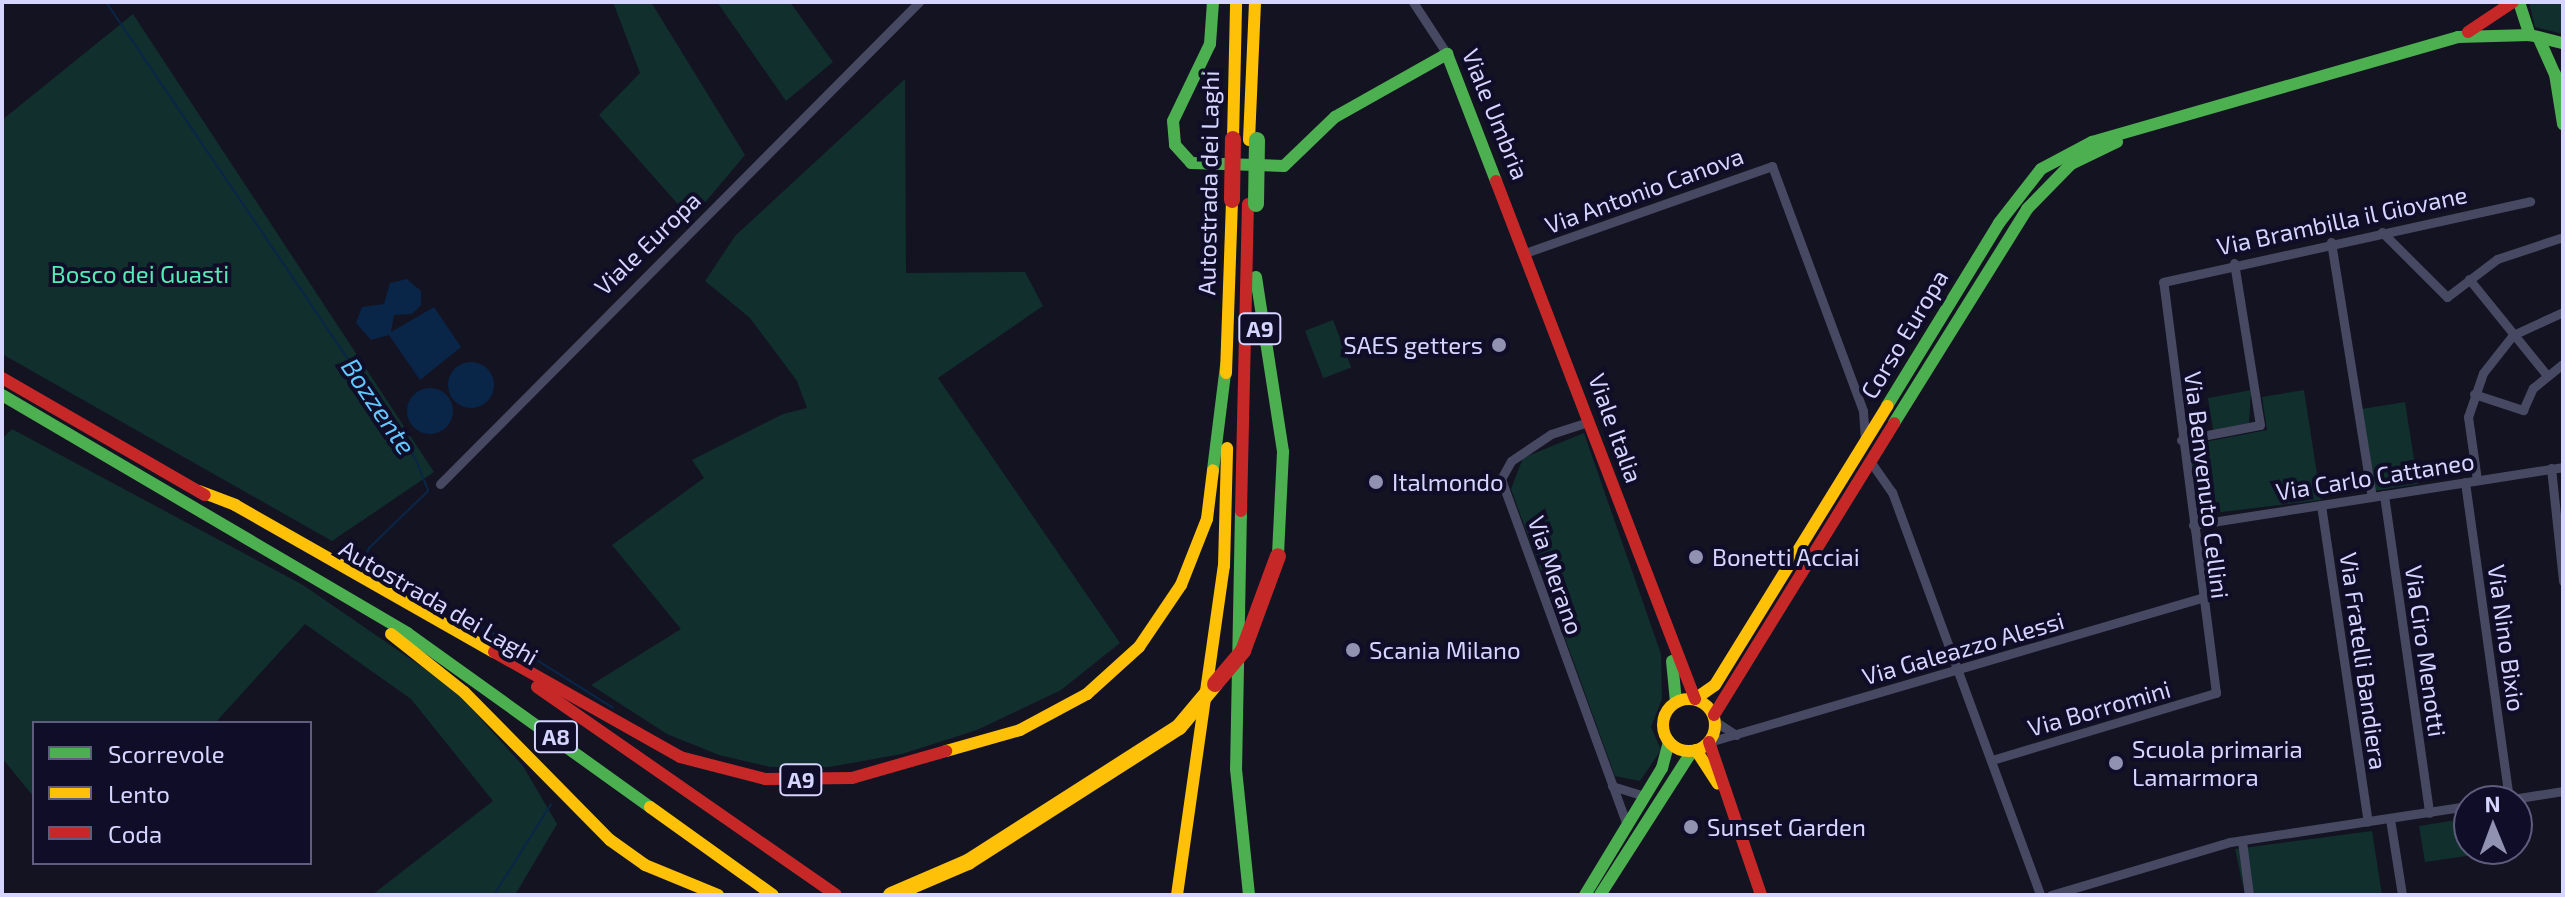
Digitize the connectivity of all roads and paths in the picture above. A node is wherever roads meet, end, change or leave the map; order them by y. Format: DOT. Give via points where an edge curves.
graph roads {
  1 [pos="919,2"];
  2 [pos="1213,2"];
  3 [pos="1236,2"];
  4 [pos="1255,2"];
  5 [pos="1413,2"];
  6 [pos="2513,2"];
  7 [pos="2519,2"];
  8 [pos="2458,37"];
  9 [pos="2535,38"];
  10 [pos="2563,43"];
  11 [pos="1447,54"];
  12 [pos="2238,100"];
  13 [pos="2563,124"];
  14 [pos="1247,140"];
  15 [pos="2530,201"];
  16 [pos="1245,203"];
  17 [pos="2382,232"];
  18 [pos="2563,237"];
  19 [pos="2331,242"];
  20 [pos="1525,252"];
  21 [pos="2234,263"];
  22 [pos="2469,279"];
  23 [pos="2163,282"];
  24 [pos="2563,312"];
  25 [pos="2513,335"];
  26 [pos="2563,364"];
  27 [pos="1226,365"];
  28 [pos="2546,374"];
  29 [pos="2,378"];
  30 [pos="2474,394"];
  31 [pos="2,395"];
  32 [pos="1588,422"];
  33 [pos="2181,440"];
  34 [pos="1866,442"];
  35 [pos="1870,461"];
  36 [pos="2563,467"];
  37 [pos="2551,468"];
  38 [pos="2477,480"];
  39 [pos="2465,482"];
  40 [pos="440,484"];
  41 [pos="199,491"];
  42 [pos="2384,495"];
  43 [pos="2372,497"];
  44 [pos="2321,505"];
  45 [pos="2193,525"];
  46 [pos="2563,581"];
  47 [pos="333,589"];
  48 [pos="2201,598"];
  49 [pos="1662,623"];
  50 [pos="1956,671"];
  51 [pos="2216,693"];
  52 [pos="1695,699"];
  53 [pos="1676,702"];
  54 [pos="1715,718"];
  55 [pos="1736,735"];
  56 [pos="1669,742"];
  57 [pos="1701,746"];
  58 [pos="1992,760"];
  59 [pos="2502,785"];
  60 [pos="1612,786"];
  61 [pos="2563,791"];
  62 [pos="1644,796"];
  63 [pos="2533,796"];
  64 [pos="2453,809"];
  65 [pos="2429,813"];
  66 [pos="2390,819"];
  67 [pos="2368,822"];
  68 [pos="1627,826"];
  69 [pos="2242,841"];
  70 [pos="718,895"];
  71 [pos="773,895"];
  72 [pos="836,895"];
  73 [pos="891,895"];
  74 [pos="1177,895"];
  75 [pos="1249,895"];
  76 [pos="1585,895"];
  77 [pos="1600,895"];
  78 [pos="1761,895"];
  79 [pos="2040,895"];
  80 [pos="2051,895"];
  81 [pos="2249,895"];
  82 [pos="2402,895"];
  1 -- 40 [label="street, Viale Europa"];
  2 -- 11 [label="main road" via="1210,44 1173,121 1175,145 1191,163 1284,166 1335,117"];
  3 -- 14 [label="main road, Autostrada dei Laghi / A9"];
  4 -- 14 [label="main road, A9"];
  5 -- 11 [label="street, Viale Umbria"];
  6 -- 8 [label="main road, Corso Europa"];
  7 -- 9 [label="main road"];
  8 -- 9 [label="main road, Corso Europa"];
  8 -- 12 [label="main road, Corso Europa"];
  9 -- 10 [label="main road, Corso Europa"];
  9 -- 13 [label="main road" via="2555,74"];
  11 -- 20 [label="main road, Viale Umbria"];
  12 -- 34 [label="main road, Corso Europa" via="2092,142 2041,169 1999,223"];
  12 -- 35 [label="main road, Corso Europa" via="2097,150 2048,184"];
  14 -- 16 [label="main road, Autostrada dei Laghi / A9, bridge"];
  14 -- 16 [label="main road, A9, bridge"];
  15 -- 17 [label="street, Via Brambilla il Giovane"];
  16 -- 27 [label="main road, Autostrada dei Laghi / A9"];
  16 -- 73 [label="main road, A9, bridge" via="1259,322 1283,452 1278,556 1243,651 1188,720 968,862"];
  16 -- 75 [label="main road, A9" via="1236,769"];
  17 -- 19 [label="street, Via Brambilla il Giovane"];
  17 -- 22 [label="street" via="2447,297"];
  18 -- 22 [label="street" via="2517,249"];
  19 -- 21 [label="street, Via Brambilla il Giovane"];
  19 -- 43 [label="street"];
  20 -- 32 [label="main road, Viale Italia"];
  20 -- 34 [label="street, Via Antonio Canova" via="1772,166 1863,411"];
  21 -- 23 [label="street, Via Brambilla il Giovane"];
  21 -- 33 [label="street" via="2260,425"];
  22 -- 25 [label="street"];
  23 -- 33 [label="street, Via Benvenuto Cellini"];
  24 -- 25 [label="street"];
  25 -- 28 [label="street"];
  25 -- 30 [label="street" via="2492,358"];
  26 -- 28 [label="street"];
  27 -- 41 [label="main road, A9" via="1207,519 1181,585 1139,647 1087,694 1020,730 852,778 765,779 680,757 235,505"];
  27 -- 74 [label="main road, A9" via="1224,566"];
  28 -- 30 [label="street" via="2523,410"];
  29 -- 41 [label="main road, Autostrada dei Laghi / A8"];
  30 -- 38 [label="street" via="2468,434"];
  31 -- 47 [label="main road, Autostrada dei Laghi / A8"];
  32 -- 49 [label="main road, Viale Italia"];
  32 -- 60 [label="street, Via Merano" via="1551,434 1511,461 1501,479"];
  33 -- 45 [label="street, Via Benvenuto Cellini"];
  34 -- 52 [label="main road, Corso Europa" via="1715,685"];
  35 -- 50 [label="street" via="1892,492"];
  35 -- 54 [label="main road, Corso Europa"];
  36 -- 37 [label="street, Via Carlo Cattaneo"];
  37 -- 38 [label="street, Via Carlo Cattaneo"];
  37 -- 46 [label="street"];
  38 -- 39 [label="street, Via Carlo Cattaneo"];
  39 -- 42 [label="street, Via Carlo Cattaneo"];
  39 -- 59 [label="street, Via Nino Bixio"];
  41 -- 72 [label="main road, Autostrada dei Laghi / A8" via="541,689"];
  42 -- 43 [label="street, Via Carlo Cattaneo"];
  42 -- 65 [label="street, Via Ciro Menotti"];
  43 -- 44 [label="street, Via Carlo Cattaneo"];
  44 -- 45 [label="street, Via Carlo Cattaneo"];
  44 -- 67 [label="street, Via Fratelli Bandiera"];
  45 -- 48 [label="street, Via Benvenuto Cellini"];
  47 -- 70 [label="main road" via="464,692 610,840"];
  47 -- 71 [label="main road, Autostrada dei Laghi / A8" via="477,681"];
  48 -- 50 [label="street, Via Galeazzo Alessi"];
  48 -- 51 [label="street, Via Benvenuto Cellini"];
  49 -- 52 [label="main road, Viale Italia"];
  49 -- 53 [label="main road, Viale Italia"];
  50 -- 55 [label="street, Via Galeazzo Alessi"];
  50 -- 58 [label="street"];
  51 -- 58 [label="street, Via Borromini"];
  52 -- 53 [label="main road"];
  52 -- 54 [label="main road"];
  53 -- 56 [label="main road" via="1663,720"];
  54 -- 55 [label="street"];
  54 -- 57 [label="main road"];
  55 -- 57 [label="street, Via Galeazzo Alessi"];
  56 -- 57 [label="main road"];
  56 -- 62 [label="main road"];
  57 -- 77 [label="main road"];
  57 -- 78 [label="main road"];
  58 -- 79 [label="street"];
  60 -- 62 [label="street"];
  60 -- 68 [label="street, Via Merano"];
  61 -- 63 [label="street"];
  62 -- 68 [label="main road"];
  64 -- 65 [label="street"];
  65 -- 66 [label="street"];
  66 -- 67 [label="street"];
  66 -- 82 [label="street"];
  67 -- 69 [label="street"];
  68 -- 76 [label="main road"];
  69 -- 80 [label="street"];
  69 -- 81 [label="street"];
}
